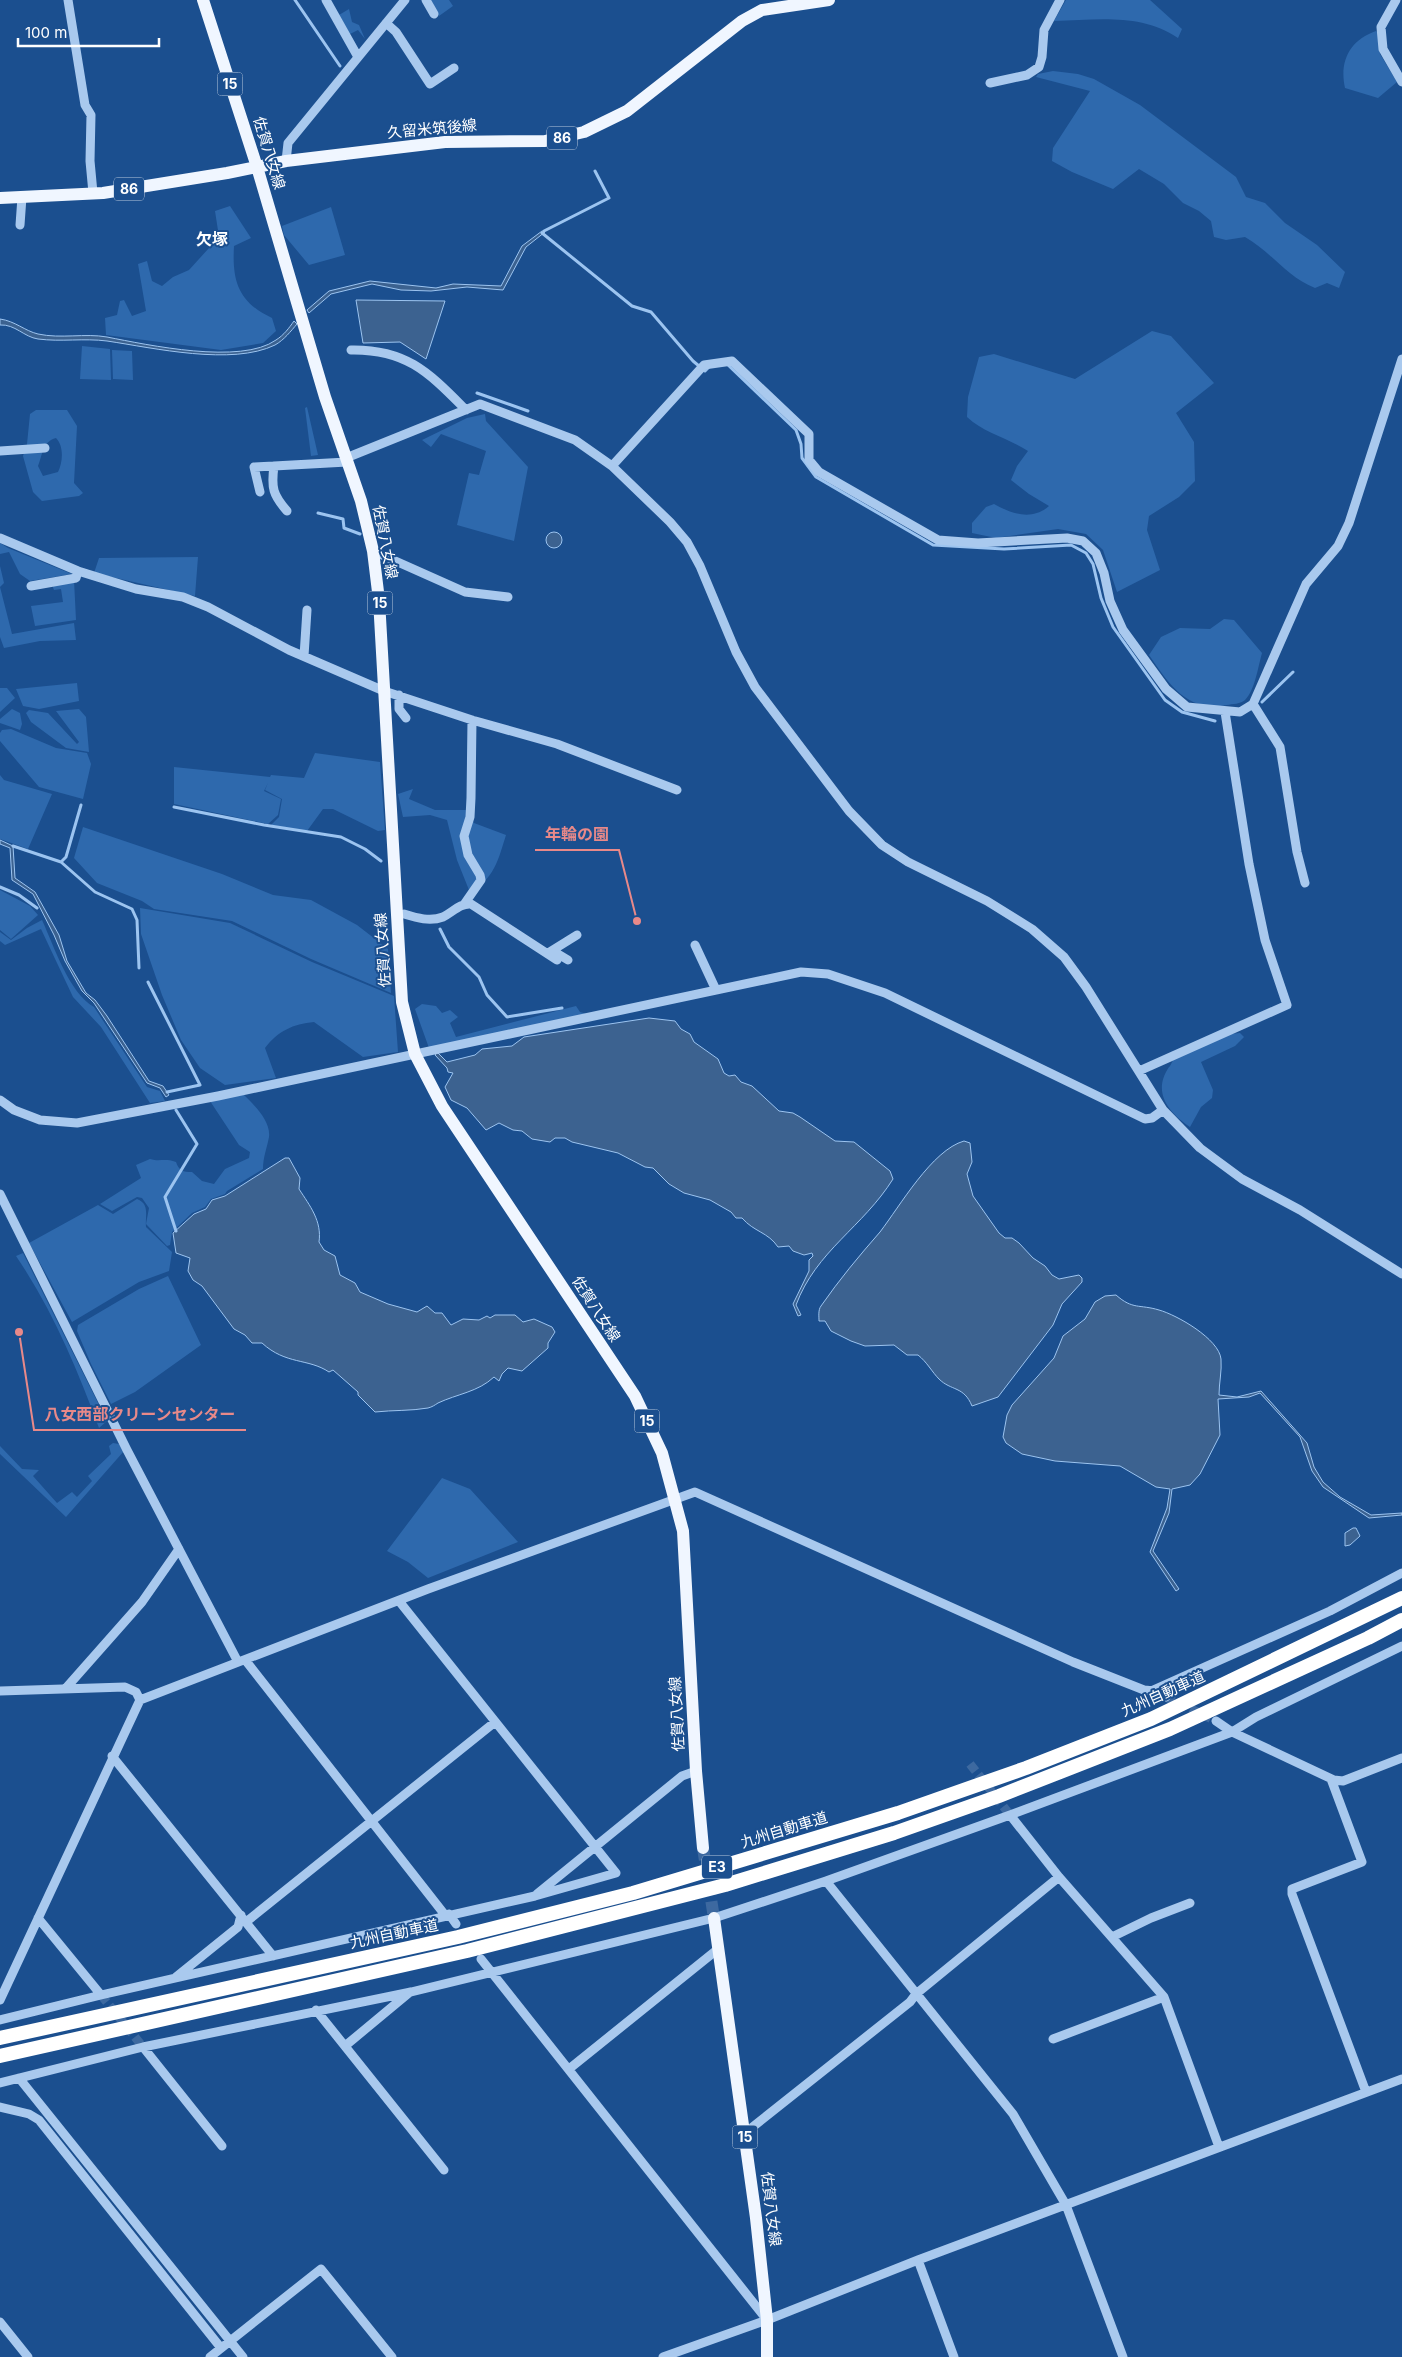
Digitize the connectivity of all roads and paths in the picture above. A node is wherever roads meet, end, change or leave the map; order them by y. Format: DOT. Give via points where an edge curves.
graph roads {
  1 [pos="68,0"];
  2 [pos="204,0"];
  3 [pos="326,0"];
  4 [pos="405,0"];
  5 [pos="426,0"];
  6 [pos="829,0"];
  7 [pos="1060,0"];
  8 [pos="1396,0"];
  9 [pos="434,14"];
  10 [pos="386,22"];
  11 [pos="358,57"];
  12 [pos="454,68"];
  13 [pos="1402,82"];
  14 [pos="990,83"];
  15 [pos="286,161"];
  16 [pos="257,167"];
  17 [pos="93,193"];
  18 [pos="22,197"];
  19 [pos="0,198"];
  20 [pos="20,225"];
  21 [pos="351,350"];
  22 [pos="1402,360"];
  23 [pos="466,410"];
  24 [pos="45,448"];
  25 [pos="0,451"];
  26 [pos="347,460"];
  27 [pos="274,466"];
  28 [pos="612,466"];
  29 [pos="260,492"];
  30 [pos="287,511"];
  31 [pos="0,538"];
  32 [pos="373,551"];
  33 [pos="78,571"];
  34 [pos="31,586"];
  35 [pos="508,597"];
  36 [pos="307,610"];
  37 [pos="304,656"];
  38 [pos="384,690"];
  39 [pos="399,696"];
  40 [pos="1253,704"];
  41 [pos="1225,712"];
  42 [pos="406,718"];
  43 [pos="472,720"];
  44 [pos="677,790"];
  45 [pos="1305,883"];
  46 [pos="465,904"];
  47 [pos="404,914"];
  48 [pos="577,936"];
  49 [pos="695,945"];
  50 [pos="550,952"];
  51 [pos="557,960"];
  52 [pos="568,960"];
  53 [pos="716,990"];
  54 [pos="415,1054"];
  55 [pos="1139,1071"];
  56 [pos="0,1100"];
  57 [pos="1163,1110"];
  58 [pos="0,1194"];
  59 [pos="1402,1274"];
  60 [pos="675,1498"];
  61 [pos="179,1549"];
  62 [pos="1402,1573"];
  63 [pos="1402,1598"];
  64 [pos="399,1601"];
  65 [pos="1402,1620"];
  66 [pos="1402,1646"];
  67 [pos="242,1662"];
  68 [pos="66,1688"];
  69 [pos="0,1691"];
  70 [pos="1151,1691"];
  71 [pos="1166,1697"];
  72 [pos="140,1700"];
  73 [pos="1216,1721"];
  74 [pos="495,1722"];
  75 [pos="1232,1732"];
  76 [pos="112,1756"];
  77 [pos="1402,1758"];
  78 [pos="696,1771"];
  79 [pos="1331,1779"];
  80 [pos="1010,1815"];
  81 [pos="370,1821"];
  82 [pos="594,1845"];
  83 [pos="703,1848"];
  84 [pos="1059,1877"];
  85 [pos="826,1881"];
  86 [pos="535,1896"];
  87 [pos="1190,1903"];
  88 [pos="447,1914"];
  89 [pos="38,1918"];
  90 [pos="714,1918"];
  91 [pos="244,1919"];
  92 [pos="456,1924"];
  93 [pos="1112,1937"];
  94 [pos="718,1949"];
  95 [pos="273,1956"];
  96 [pos="481,1959"];
  97 [pos="491,1972"];
  98 [pos="174,1979"];
  99 [pos="411,1992"];
  100 [pos="916,1994"];
  101 [pos="101,1995"];
  102 [pos="1164,1997"];
  103 [pos="0,2000"];
  104 [pos="316,2010"];
  105 [pos="0,2020"];
  106 [pos="0,2038"];
  107 [pos="1053,2039"];
  108 [pos="345,2046"];
  109 [pos="142,2047"];
  110 [pos="0,2056"];
  111 [pos="569,2069"];
  112 [pos="19,2078"];
  113 [pos="1402,2079"];
  114 [pos="0,2083"];
  115 [pos="1366,2092"];
  116 [pos="0,2107"];
  117 [pos="744,2133"];
  118 [pos="222,2146"];
  119 [pos="1219,2147"];
  120 [pos="444,2170"];
  121 [pos="1066,2205"];
  122 [pos="918,2260"];
  123 [pos="767,2320"];
  124 [pos="0,2322"];
  125 [pos="230,2341"];
  126 [pos="221,2348"];
  127 [pos="770,2356"];
  128 [pos="1120,2356"];
  129 [pos="28,2357"];
  130 [pos="210,2357"];
  131 [pos="243,2357"];
  132 [pos="392,2357"];
  133 [pos="663,2357"];
  134 [pos="954,2357"];
  1 -- 17 [label="street" via="85,105 91,114"];
  2 -- 16 [label="main road, 佐賀八女線 / 15"];
  3 -- 11 [label="street"];
  4 -- 10 [label="street"];
  5 -- 9 [label="street"];
  6 -- 15 [label="main road, 久留米筑後線 / 86" via="762,10 742,21 628,111 572,136 545,141 445,142"];
  7 -- 14 [label="street" via="1044,30 1039,67 1027,75"];
  8 -- 13 [label="street" via="1381,27 1382,42 1383,50"];
  10 -- 11 [label="street"];
  10 -- 12 [label="street" via="430,84"];
  11 -- 15 [label="street" via="288,143"];
  15 -- 16 [label="main road, 久留米筑後線 / 86"];
  16 -- 17 [label="main road, 久留米筑後線 / 86"];
  16 -- 26 [label="main road, 佐賀八女線 / 15" via="325,397"];
  17 -- 18 [label="main road, 久留米筑後線 / 86"];
  18 -- 19 [label="main road, 久留米筑後線 / 86"];
  18 -- 20 [label="street"];
  21 -- 23 [label="street" via="393,355 425,370"];
  22 -- 40 [label="street" via="1350,523 1338,546 1306,584"];
  23 -- 26 [label="street"];
  23 -- 28 [label="street" via="480,404 487,405 575,440"];
  24 -- 25 [label="street"];
  26 -- 27 [label="street"];
  26 -- 32 [label="main road, 佐賀八女線 / 15"];
  27 -- 29 [label="street" via="254,467"];
  27 -- 30 [label="street" via="274,496"];
  28 -- 41 [label="street" via="704,365 732,361 809,434 809,460 820,472 938,540 978,543 1067,538 1083,541 1096,553 1110,601 1124,630 1166,689 1187,707"];
  28 -- 55 [label="street" via="688,542 755,688 849,811 882,845 908,862 987,901 1032,928 1064,957"];
  31 -- 33 [label="street"];
  32 -- 35 [label="street" via="465,592"];
  32 -- 38 [label="main road, 佐賀八女線 / 15"];
  33 -- 34 [label="street" via="76,578"];
  33 -- 37 [label="street" via="136,589 183,597"];
  36 -- 37 [label="street"];
  37 -- 38 [label="street"];
  38 -- 39 [label="street"];
  38 -- 54 [label="main road, 佐賀八女線 / 15" via="402,1002"];
  39 -- 42 [label="street" via="400,708"];
  39 -- 43 [label="street"];
  40 -- 41 [label="street" via="1240,712"];
  40 -- 45 [label="street" via="1280,747"];
  41 -- 55 [label="street" via="1249,864 1265,940 1287,1005"];
  43 -- 44 [label="street" via="557,744"];
  43 -- 46 [label="street" via="470,808 464,836 468,855 481,880"];
  46 -- 47 [label="street" via="433,919"];
  46 -- 50 [label="street" via="471,904"];
  48 -- 50 [label="street"];
  49 -- 53 [label="street"];
  50 -- 51 [label="street"];
  50 -- 52 [label="street"];
  53 -- 54 [label="street"];
  53 -- 57 [label="street" via="801,972 828,974 885,993 1145,1119"];
  54 -- 56 [label="street" via="77,1124 40,1120 14,1110"];
  54 -- 60 [label="main road, 佐賀八女線 / 15" via="442,1106 636,1396 662,1453"];
  55 -- 57 [label="street"];
  57 -- 59 [label="street" via="1200,1148 1242,1178"];
  58 -- 61 [label="street"];
  60 -- 64 [label="street" via="426,1585"];
  60 -- 70 [label="street" via="695,1492 1072,1662"];
  60 -- 78 [label="main road, 佐賀八女線 / 15" via="686,1563"];
  61 -- 67 [label="street"];
  61 -- 68 [label="street" via="142,1602"];
  62 -- 70 [label="street" via="1330,1610"];
  63 -- 106 [label="highway, 九州自動車道 / E3" via="1151,1719 898,1813 633,1892 476,1932"];
  64 -- 67 [label="street"];
  64 -- 74 [label="street"];
  65 -- 110 [label="highway, E3" via="1170,1729 991,1799 753,1877 467,1951"];
  66 -- 75 [label="street" via="1271,1709"];
  67 -- 72 [label="street"];
  67 -- 81 [label="street"];
  68 -- 69 [label="street"];
  68 -- 72 [label="street" via="125,1687 136,1692"];
  70 -- 71 [label="street"];
  72 -- 76 [label="street"];
  73 -- 75 [label="street"];
  74 -- 81 [label="street"];
  74 -- 82 [label="street"];
  75 -- 79 [label="street"];
  75 -- 80 [label="street"];
  76 -- 89 [label="street"];
  76 -- 91 [label="street"];
  77 -- 79 [label="street" via="1343,1781"];
  78 -- 82 [label="street" via="682,1776"];
  78 -- 83 [label="main road, 佐賀八女線 / 15"];
  79 -- 115 [label="street" via="1362,1862 1292,1889 1292,1894"];
  80 -- 84 [label="street"];
  80 -- 85 [label="street"];
  81 -- 88 [label="street"];
  81 -- 91 [label="street"];
  82 -- 86 [label="street"];
  82 -- 86 [label="street" via="616,1873"];
  84 -- 93 [label="street"];
  84 -- 100 [label="street"];
  85 -- 90 [label="street"];
  85 -- 100 [label="street"];
  86 -- 88 [label="street"];
  87 -- 93 [label="street"];
  88 -- 92 [label="street"];
  88 -- 95 [label="street"];
  89 -- 101 [label="street"];
  89 -- 103 [label="street"];
  90 -- 94 [label="main road, 佐賀八女線 / 15"];
  90 -- 97 [label="street"];
  91 -- 95 [label="street"];
  91 -- 98 [label="street"];
  93 -- 102 [label="street"];
  94 -- 111 [label="street"];
  94 -- 117 [label="main road, 佐賀八女線 / 15"];
  95 -- 98 [label="street"];
  96 -- 97 [label="street"];
  97 -- 99 [label="street"];
  97 -- 111 [label="street"];
  98 -- 101 [label="street"];
  99 -- 104 [label="street"];
  99 -- 108 [label="street"];
  100 -- 117 [label="street"];
  100 -- 121 [label="street" via="1013,2114"];
  101 -- 105 [label="street"];
  102 -- 107 [label="street"];
  102 -- 119 [label="street"];
  104 -- 108 [label="street"];
  104 -- 109 [label="street"];
  108 -- 120 [label="street"];
  109 -- 112 [label="street"];
  109 -- 118 [label="street"];
  111 -- 123 [label="street"];
  112 -- 114 [label="street"];
  112 -- 125 [label="street"];
  113 -- 115 [label="street"];
  115 -- 119 [label="street"];
  116 -- 126 [label="street" via="40,2120"];
  117 -- 123 [label="main road, 佐賀八女線 / 15"];
  119 -- 121 [label="street"];
  121 -- 122 [label="street"];
  121 -- 128 [label="street"];
  122 -- 123 [label="street"];
  122 -- 134 [label="street"];
  123 -- 127 [label="main road, 佐賀八女線 / 15"];
  123 -- 133 [label="street"];
  124 -- 129 [label="street"];
  125 -- 126 [label="street"];
  125 -- 131 [label="street"];
  125 -- 132 [label="street" via="322,2269"];
  126 -- 130 [label="street"];
}
